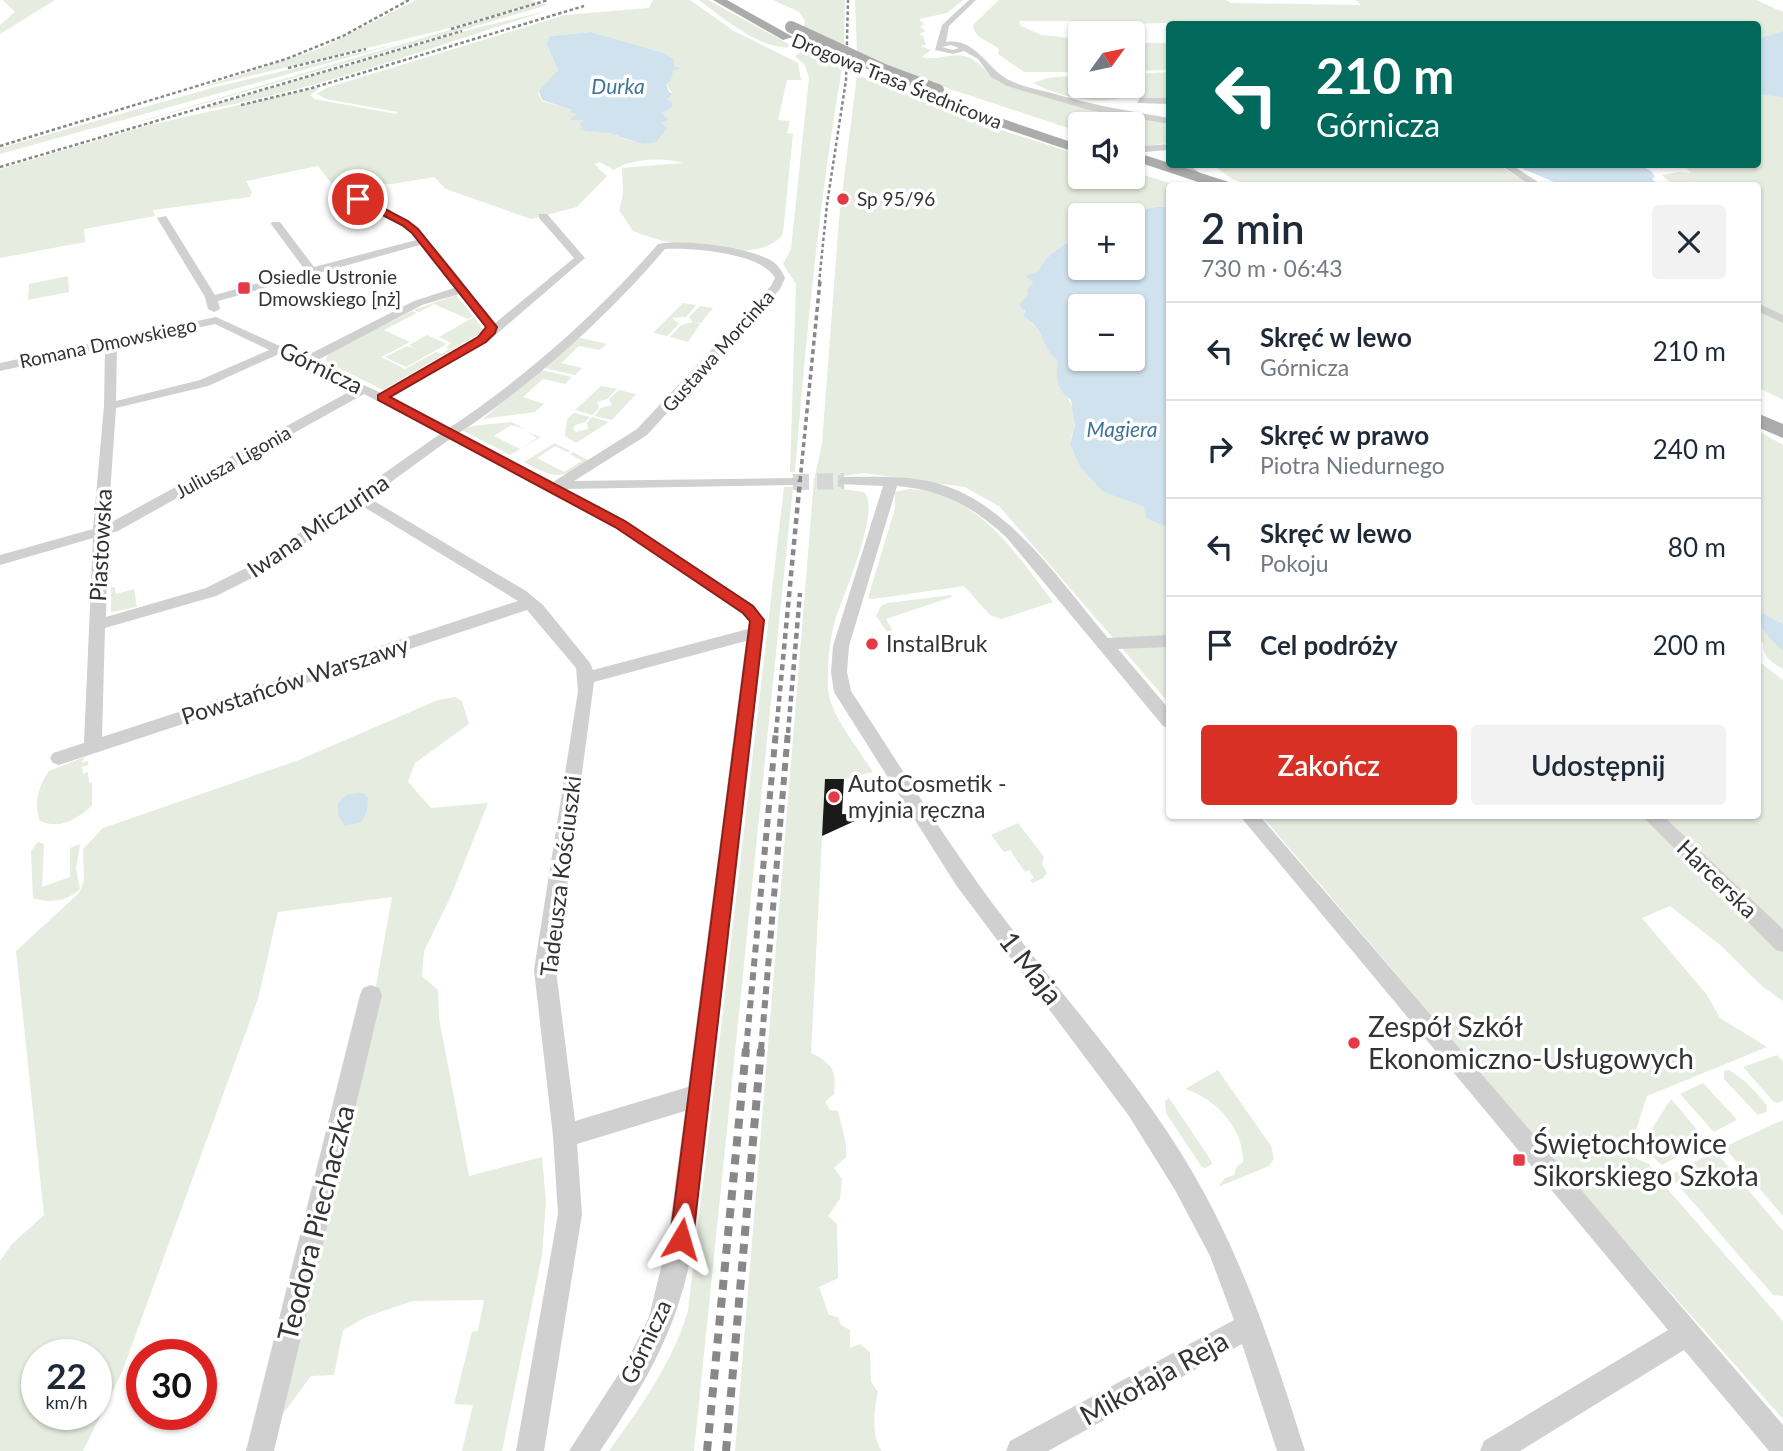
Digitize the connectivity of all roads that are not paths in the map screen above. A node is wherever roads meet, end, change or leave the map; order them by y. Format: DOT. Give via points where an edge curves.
graph roads {
  1 [pos="719,0"];
  2 [pos="740,0"];
  3 [pos="973,0"];
  4 [pos="945,30"];
  5 [pos="789,32"];
  6 [pos="942,44"];
  7 [pos="963,46"];
  8 [pos="953,52"];
  9 [pos="985,62"];
  10 [pos="935,94"];
  11 [pos="1140,101"];
  12 [pos="1166,101"];
  13 [pos="1166,120"];
  14 [pos="1068,134"];
  15 [pos="1068,145"];
  16 [pos="1166,147"];
  17 [pos="1145,149"];
  18 [pos="1145,160"];
  19 [pos="1510,168"];
  20 [pos="1145,170"];
  21 [pos="1194,181"];
  22 [pos="1534,182"];
  23 [pos="343,199"];
  24 [pos="543,216"];
  25 [pos="162,218"];
  26 [pos="276,224"];
  27 [pos="422,241"];
  28 [pos="313,272"];
  29 [pos="462,289"];
  30 [pos="212,299"];
  31 [pos="1761,308"];
  32 [pos="216,320"];
  33 [pos="1783,320"];
  34 [pos="488,335"];
  35 [pos="111,343"];
  36 [pos="281,349"];
  37 [pos="306,361"];
  38 [pos="0,367"];
  39 [pos="364,389"];
  40 [pos="382,398"];
  41 [pos="110,406"];
  42 [pos="1771,409"];
  43 [pos="1783,432"];
  44 [pos="449,434"];
  45 [pos="844,481"];
  46 [pos="793,482"];
  47 [pos="891,482"];
  48 [pos="553,488"];
  49 [pos="359,498"];
  50 [pos="101,533"];
  51 [pos="0,549"];
  52 [pos="30,554"];
  53 [pos="0,560"];
  54 [pos="530,603"];
  55 [pos="97,625"];
  56 [pos="757,632"];
  57 [pos="1166,641"];
  58 [pos="1104,644"];
  59 [pos="586,678"];
  60 [pos="1166,717"];
  61 [pos="93,747"];
  62 [pos="59,758"];
  63 [pos="1252,819"];
  64 [pos="1654,819"];
  65 [pos="1783,943"];
  66 [pos="371,995"];
  67 [pos="699,1095"];
  68 [pos="565,1136"];
  69 [pos="1250,1325"];
  70 [pos="1687,1333"];
  71 [pos="535,1445"];
  72 [pos="1783,1446"];
  73 [pos="261,1451"];
  74 [pos="583,1451"];
  75 [pos="1020,1451"];
  76 [pos="1290,1451"];
  77 [pos="1493,1451"];
  1 -- 5 [label="main road, Drogowa Trasa Średnicowa"];
  2 -- 5 [label="main road, Drogowa Trasa Średnicowa"];
  3 -- 4 [label="street"];
  4 -- 6 [label="street"];
  4 -- 7 [label="street"];
  5 -- 10 [label="main road, Drogowa Trasa Średnicowa"];
  6 -- 7 [label="street"];
  6 -- 8 [label="street" via="939,50"];
  7 -- 8 [label="street"];
  7 -- 9 [label="street"];
  8 -- 9 [label="street"];
  9 -- 13 [label="street" via="994,75 1010,84 1089,107"];
  10 -- 14 [label="main road, Drogowa Trasa Średnicowa"];
  10 -- 15 [label="main road, Drogowa Trasa Średnicowa"];
  11 -- 12 [label="street"];
  16 -- 17 [label="street"];
  18 -- 21 [label="main road"];
  19 -- 22 [label="street"];
  20 -- 21 [label="main road"];
  23 -- 27 [label="street" via="358,199 405,223"];
  24 -- 34 [label="street" via="580,258"];
  25 -- 30 [label="street"];
  26 -- 28 [label="street"];
  27 -- 28 [label="street, Romana Dmowskiego"];
  27 -- 29 [label="street"];
  28 -- 30 [label="street, Romana Dmowskiego"];
  29 -- 34 [label="street" via="491,327"];
  29 -- 37 [label="street" via="418,303"];
  30 -- 32 [label="street"];
  31 -- 33 [label="street"];
  32 -- 35 [label="street, Romana Dmowskiego"];
  32 -- 36 [label="street, Górnicza"];
  34 -- 40 [label="street"];
  35 -- 38 [label="street, Romana Dmowskiego"];
  35 -- 41 [label="street, Piastowska"];
  36 -- 37 [label="street, Górnicza"];
  36 -- 41 [label="street" via="204,383"];
  37 -- 39 [label="street, Górnicza"];
  39 -- 40 [label="street, Górnicza"];
  39 -- 50 [label="street, Juliusza Ligonia"];
  40 -- 44 [label="street, Górnicza"];
  41 -- 50 [label="street, Piastowska"];
  42 -- 43 [label="main road"];
  44 -- 48 [label="street, Górnicza"];
  44 -- 48 [label="street, Gustawa Morcinka" via="491,409 631,282 662,246 677,244 755,258 773,267 780,278 776,287 654,422 629,443"];
  44 -- 49 [label="street, Iwana Miczurina"];
  45 -- 47 [label="street"];
  46 -- 48 [label="street" via="567,484"];
  47 -- 58 [label="street" via="926,483 985,509"];
  47 -- 69 [label="street, 1 Maja" via="841,646 843,692 963,879 1159,1140 1214,1237"];
  48 -- 56 [label="street, Górnicza" via="620,524 748,610 757,620"];
  49 -- 54 [label="street"];
  49 -- 55 [label="street, Iwana Miczurina" via="243,578 211,592"];
  50 -- 52 [label="street, Juliusza Ligonia"];
  50 -- 55 [label="street, Piastowska"];
  51 -- 52 [label="street"];
  52 -- 53 [label="street, Juliusza Ligonia"];
  54 -- 59 [label="street" via="584,667"];
  54 -- 61 [label="street, Powstańców Warszawy"];
  55 -- 61 [label="street, Piastowska"];
  56 -- 59 [label="street"];
  56 -- 67 [label="street, Górnicza"];
  57 -- 58 [label="street"];
  58 -- 60 [label="street"];
  59 -- 68 [label="street, Tadeusza Kościuszki" via="545,970"];
  61 -- 62 [label="street, Powstańców Warszawy"];
  63 -- 70 [label="street"];
  64 -- 65 [label="street, Harcerska"];
  66 -- 73 [label="street, Teodora Piechaczka"];
  67 -- 68 [label="street"];
  67 -- 74 [label="street, Górnicza" via="681,1239 668,1300 651,1343"];
  68 -- 71 [label="street, Tadeusza Kościuszki" via="570,1214"];
  69 -- 75 [label="street, Mikołaja Reja"];
  69 -- 76 [label="street, 1 Maja"];
  70 -- 72 [label="street"];
  70 -- 77 [label="street"];
}
